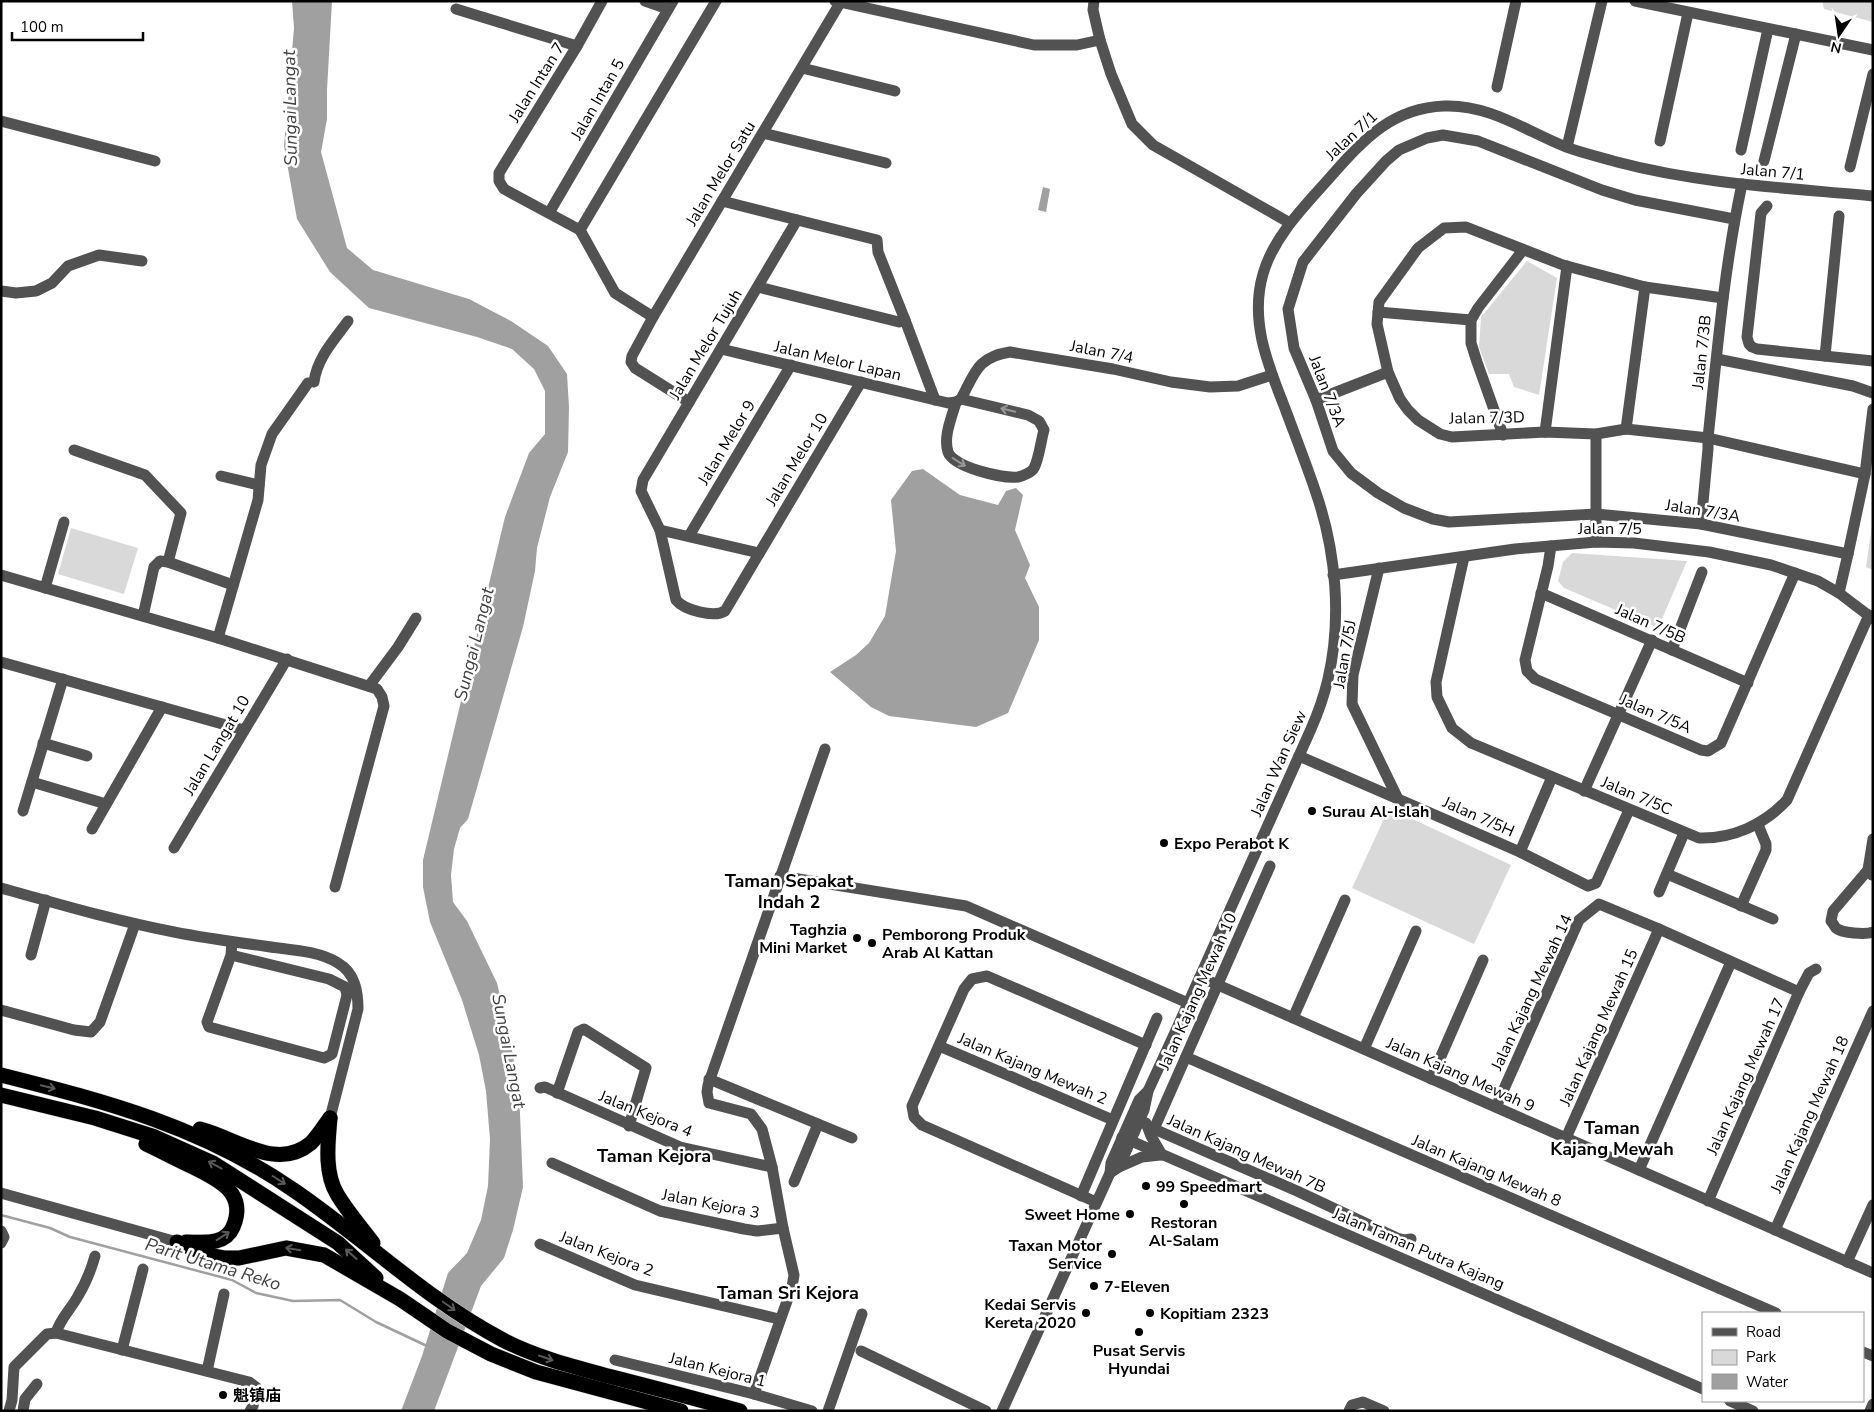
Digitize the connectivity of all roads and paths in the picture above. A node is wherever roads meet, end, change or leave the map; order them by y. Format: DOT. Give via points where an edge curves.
graph roads {
  1 [pos="602,1"];
  2 [pos="645,1"];
  3 [pos="716,1"];
  4 [pos="1094,1"];
  5 [pos="1516,1"];
  6 [pos="1602,1"];
  7 [pos="1635,1"];
  8 [pos="838,2"];
  9 [pos="671,5"];
  10 [pos="456,9"];
  11 [pos="1688,13"];
  12 [pos="1768,29"];
  13 [pos="1796,34"];
  14 [pos="1100,40"];
  15 [pos="577,46"];
  16 [pos="1873,50"];
  17 [pos="802,68"];
  18 [pos="1873,74"];
  19 [pos="1497,87"];
  20 [pos="895,91"];
  21 [pos="1,121"];
  22 [pos="763,133"];
  23 [pos="1660,141"];
  24 [pos="1567,147"];
  25 [pos="1741,150"];
  26 [pos="155,161"];
  27 [pos="1764,161"];
  28 [pos="886,163"];
  29 [pos="1850,166"];
  30 [pos="1742,184"];
  31 [pos="1873,196"];
  32 [pos="722,201"];
  33 [pos="1767,206"];
  34 [pos="549,214"];
  35 [pos="1839,216"];
  36 [pos="1734,219"];
  37 [pos="797,220"];
  38 [pos="1290,223"];
  39 [pos="580,230"];
  40 [pos="1523,250"];
  41 [pos="142,261"];
  42 [pos="1567,266"];
  43 [pos="758,287"];
  44 [pos="1645,287"];
  45 [pos="1,291"];
  46 [pos="1723,298"];
  47 [pos="1378,312"];
  48 [pos="653,317"];
  49 [pos="906,320"];
  50 [pos="1471,320"];
  51 [pos="348,321"];
  52 [pos="721,349"];
  53 [pos="1825,356"];
  54 [pos="1717,359"];
  55 [pos="1873,361"];
  56 [pos="790,365"];
  57 [pos="1388,372"];
  58 [pos="1272,375"];
  59 [pos="861,382"];
  60 [pos="1870,392"];
  61 [pos="935,400"];
  62 [pos="1316,400"];
  63 [pos="955,401"];
  64 [pos="689,402"];
  65 [pos="1873,409"];
  66 [pos="1626,429"];
  67 [pos="1545,432"];
  68 [pos="1596,434"];
  69 [pos="1503,435"];
  70 [pos="1708,438"];
  71 [pos="74,450"];
  72 [pos="1865,474"];
  73 [pos="220,476"];
  74 [pos="259,485"];
  75 [pos="1596,514"];
  76 [pos="64,522"];
  77 [pos="1701,524"];
  78 [pos="660,530"];
  79 [pos="689,536"];
  80 [pos="1596,542"];
  81 [pos="1551,546"];
  82 [pos="758,553"];
  83 [pos="1848,554"];
  84 [pos="1464,557"];
  85 [pos="168,562"];
  86 [pos="1379,568"];
  87 [pos="1702,572"];
  88 [pos="1795,573"];
  89 [pos="1,575"];
  90 [pos="1333,575"];
  91 [pos="233,585"];
  92 [pos="45,588"];
  93 [pos="1542,593"];
  94 [pos="1839,593"];
  95 [pos="143,616"];
  96 [pos="1871,617"];
  97 [pos="416,618"];
  98 [pos="218,638"];
  99 [pos="1652,640"];
  100 [pos="1672,650"];
  101 [pos="287,659"];
  102 [pos="1,662"];
  103 [pos="63,679"];
  104 [pos="1748,683"];
  105 [pos="369,686"];
  106 [pos="162,707"];
  107 [pos="1618,715"];
  108 [pos="244,730"];
  109 [pos="44,743"];
  110 [pos="825,749"];
  111 [pos="87,756"];
  112 [pos="1300,756"];
  113 [pos="1552,777"];
  114 [pos="32,782"];
  115 [pos="1584,791"];
  116 [pos="1397,797"];
  117 [pos="106,804"];
  118 [pos="23,810"];
  119 [pos="1629,810"];
  120 [pos="1758,825"];
  121 [pos="92,829"];
  122 [pos="1684,833"];
  123 [pos="1873,839"];
  124 [pos="174,848"];
  125 [pos="1520,852"];
  126 [pos="1270,866"];
  127 [pos="1870,873"];
  128 [pos="1667,874"];
  129 [pos="780,876"];
  130 [pos="335,887"];
  131 [pos="1,888"];
  132 [pos="1659,892"];
  133 [pos="46,900"];
  134 [pos="1345,900"];
  135 [pos="1742,906"];
  136 [pos="1773,919"];
  137 [pos="135,924"];
  138 [pos="1659,929"];
  139 [pos="1416,931"];
  140 [pos="1873,932"];
  141 [pos="232,942"];
  142 [pos="31,954"];
  143 [pos="231,955"];
  144 [pos="1483,960"];
  145 [pos="1731,962"];
  146 [pos="1816,969"];
  147 [pos="1200,977"];
  148 [pos="1218,985"];
  149 [pos="1799,992"];
  150 [pos="1188,1003"];
  151 [pos="1,1010"];
  152 [pos="1873,1011"];
  153 [pos="1157,1018"];
  154 [pos="1293,1018"];
  155 [pos="1146,1045"];
  156 [pos="939,1046"];
  157 [pos="1364,1049"];
  158 [pos="1186,1057"];
  159 [pos="1,1075"];
  160 [pos="709,1079"];
  161 [pos="1431,1079"];
  162 [pos="540,1088"];
  163 [pos="1148,1091"];
  164 [pos="557,1093"];
  165 [pos="1,1095"];
  166 [pos="1496,1107"];
  167 [pos="1144,1110"];
  168 [pos="95,1118"];
  169 [pos="330,1118"];
  170 [pos="1113,1120"];
  171 [pos="818,1124"];
  172 [pos="174,1126"];
  173 [pos="629,1126"];
  174 [pos="1154,1129"];
  175 [pos="852,1138"];
  176 [pos="1566,1138"];
  177 [pos="1126,1139"];
  178 [pos="1162,1155"];
  179 [pos="552,1163"];
  180 [pos="772,1167"];
  181 [pos="1115,1170"];
  182 [pos="1639,1170"];
  183 [pos="794,1182"];
  184 [pos="1,1194"];
  185 [pos="1081,1196"];
  186 [pos="1708,1200"];
  187 [pos="1096,1202"];
  188 [pos="1873,1205"];
  189 [pos="782,1228"];
  190 [pos="1,1230"];
  191 [pos="1775,1230"];
  192 [pos="1411,1239"];
  193 [pos="176,1242"];
  194 [pos="1,1243"];
  195 [pos="540,1244"];
  196 [pos="95,1256"];
  197 [pos="388,1262"];
  198 [pos="1847,1262"];
  199 [pos="143,1269"];
  200 [pos="1873,1273"];
  201 [pos="224,1294"];
  202 [pos="400,1299"];
  203 [pos="1774,1312"];
  204 [pos="862,1314"];
  205 [pos="779,1319"];
  206 [pos="56,1333"];
  207 [pos="122,1350"];
  208 [pos="861,1351"];
  209 [pos="615,1360"];
  210 [pos="207,1371"];
  211 [pos="36,1384"];
  212 [pos="1702,1389"];
  213 [pos="754,1394"];
  214 [pos="1732,1402"];
  215 [pos="1873,1404"];
  216 [pos="979,1409"];
  217 [pos="8,1411"];
  218 [pos="23,1411"];
  219 [pos="250,1411"];
  220 [pos="681,1411"];
  221 [pos="740,1411"];
  222 [pos="812,1411"];
  223 [pos="828,1411"];
  224 [pos="1002,1411"];
  225 [pos="1349,1411"];
  226 [pos="1384,1411"];
  227 [pos="1753,1411"];
  228 [pos="1870,1411"];
  1 -- 15 [label="street, Jalan Intan 7"];
  2 -- 9 [label="street"];
  3 -- 39 [label="street"];
  4 -- 14 [label="street"];
  5 -- 19 [label="street"];
  6 -- 24 [label="street"];
  7 -- 11 [label="street"];
  8 -- 14 [label="street" via="1034,45 1077,45"];
  8 -- 17 [label="street, Jalan Melor Satu"];
  9 -- 34 [label="street, Jalan Intan 5"];
  10 -- 15 [label="street"];
  11 -- 12 [label="street"];
  11 -- 23 [label="street"];
  12 -- 13 [label="street"];
  12 -- 25 [label="street"];
  13 -- 16 [label="street"];
  13 -- 27 [label="street"];
  14 -- 38 [label="street" via="1132,124 1153,145"];
  15 -- 34 [label="street, Jalan Intan 7" via="499,173 504,189"];
  17 -- 20 [label="street"];
  17 -- 22 [label="street, Jalan Melor Satu"];
  18 -- 29 [label="street"];
  21 -- 26 [label="street"];
  22 -- 28 [label="street"];
  22 -- 32 [label="street, Jalan Melor Satu"];
  24 -- 30 [label="street, Jalan 7/1" via="1662,172"];
  24 -- 38 [label="street, Jalan 7/1" via="1492,113 1466,107 1423,109 1405,114 1378,129 1353,152"];
  30 -- 31 [label="street, Jalan 7/1"];
  30 -- 36 [label="street, Jalan 7/3B"];
  32 -- 37 [label="street"];
  32 -- 48 [label="street, Jalan Melor Satu"];
  33 -- 53 [label="street" via="1761,213 1747,338 1749,344 1757,348"];
  34 -- 39 [label="street"];
  35 -- 53 [label="street"];
  36 -- 46 [label="street, Jalan 7/3B"];
  36 -- 62 [label="street, Jalan 7/3A" via="1635,200 1602,190 1478,141 1443,135 1399,150 1356,194 1303,262 1288,309 1294,348"];
  37 -- 43 [label="street, Jalan Melor Tujuh"];
  37 -- 49 [label="street" via="877,240 878,252"];
  38 -- 58 [label="street, Jalan 7/1" via="1271,253 1259,293 1259,330"];
  39 -- 48 [label="street" via="615,293"];
  40 -- 42 [label="street, Jalan 7/3D"];
  40 -- 47 [label="street, Jalan 7/3D" via="1466,227 1444,228 1418,248 1379,302"];
  40 -- 50 [label="street"];
  41 -- 45 [label="street" via="99,255 68,266 52,283 36,291"];
  42 -- 44 [label="street, Jalan 7/3D"];
  42 -- 67 [label="street"];
  43 -- 49 [label="street" via="899,322"];
  43 -- 52 [label="street, Jalan Melor Tujuh"];
  44 -- 46 [label="street, Jalan 7/3D"];
  44 -- 66 [label="street"];
  46 -- 54 [label="street, Jalan 7/3B"];
  47 -- 50 [label="street"];
  47 -- 57 [label="street, Jalan 7/3D" via="1377,324"];
  48 -- 64 [label="street, Jalan Melor Satu" via="631,362 635,368"];
  49 -- 61 [label="street"];
  50 -- 69 [label="street" via="1471,343"];
  51 -- 74 [label="street" via="326,350 311,383 272,434 261,465"];
  52 -- 56 [label="street, Jalan Melor Lapan"];
  52 -- 64 [label="street, Jalan Melor Tujuh"];
  53 -- 55 [label="street"];
  54 -- 60 [label="street"];
  54 -- 70 [label="street, Jalan 7/3B"];
  56 -- 59 [label="street, Jalan Melor Lapan"];
  56 -- 79 [label="street, Jalan Melor 9"];
  57 -- 62 [label="street"];
  57 -- 69 [label="street, Jalan 7/3D" via="1408,410 1429,428 1452,437"];
  58 -- 63 [label="street, Jalan 7/4" via="1238,386 1210,387 1010,352 996,354 982,362"];
  58 -- 90 [label="street, Jalan 7/1" via="1317,495 1328,537"];
  59 -- 61 [label="street, Jalan Melor Lapan"];
  59 -- 82 [label="street, Jalan Melor 10"];
  61 -- 63 [label="street, Jalan Melor Lapan"];
  62 -- 75 [label="street, Jalan 7/3A" via="1333,451 1350,473 1404,508 1449,522"];
  63 -- 63 [label="street, Jalan Melor Lapan, one-way" via="947,442 948,453 956,462 1019,477 1034,468 1044,430 1039,421 1028,415"];
  64 -- 78 [label="street, Jalan Melor Tujuh" via="641,486"];
  65 -- 72 [label="street"];
  66 -- 68 [label="street, Jalan 7/3D"];
  66 -- 70 [label="street, Jalan 7/3D"];
  67 -- 68 [label="street, Jalan 7/3D"];
  67 -- 69 [label="street, Jalan 7/3D"];
  68 -- 75 [label="street"];
  70 -- 72 [label="street, Jalan 7/3D"];
  70 -- 77 [label="street, Jalan 7/3B"];
  71 -- 85 [label="street" via="145,475 181,512"];
  72 -- 83 [label="street"];
  73 -- 74 [label="street"];
  74 -- 91 [label="street" via="258,500"];
  75 -- 77 [label="street, Jalan 7/3A"];
  75 -- 80 [label="street"];
  76 -- 92 [label="street"];
  77 -- 83 [label="street, Jalan 7/3A"];
  78 -- 79 [label="street"];
  78 -- 82 [label="street, Jalan Melor 10" via="676,600 685,608 717,614 725,611"];
  79 -- 82 [label="street"];
  80 -- 81 [label="street, Jalan 7/5"];
  80 -- 88 [label="street, Jalan 7/5" via="1709,552 1745,558"];
  81 -- 84 [label="street, Jalan 7/5"];
  81 -- 93 [label="street, Jalan 7/5A"];
  83 -- 94 [label="street"];
  84 -- 86 [label="street, Jalan 7/5"];
  84 -- 113 [label="street, Jalan 7/5C" via="1437,673 1441,707 1452,728 1472,743"];
  85 -- 91 [label="street"];
  85 -- 95 [label="street" via="160,561 154,566"];
  86 -- 90 [label="street, Jalan 7/5"];
  86 -- 116 [label="street, Jalan 7/5J" via="1353,675 1352,704"];
  87 -- 100 [label="street"];
  88 -- 94 [label="street, Jalan 7/5"];
  88 -- 104 [label="street, Jalan 7/5A"];
  89 -- 92 [label="street"];
  90 -- 112 [label="street, Jalan Wan Siew" via="1334,636 1328,678"];
  91 -- 98 [label="street"];
  92 -- 95 [label="street"];
  93 -- 99 [label="street, Jalan 7/5B"];
  93 -- 107 [label="street, Jalan 7/5A" via="1525,660 1527,671 1535,679"];
  94 -- 96 [label="street, Jalan 7/5"];
  95 -- 98 [label="street"];
  96 -- 120 [label="street, Jalan 7/5C" via="1787,800"];
  97 -- 105 [label="street"];
  98 -- 101 [label="street"];
  99 -- 100 [label="street, Jalan 7/5B"];
  99 -- 107 [label="street"];
  100 -- 104 [label="street, Jalan 7/5B"];
  101 -- 105 [label="street"];
  101 -- 108 [label="street, Jalan Langat 10"];
  102 -- 103 [label="street"];
  103 -- 106 [label="street"];
  103 -- 109 [label="street"];
  104 -- 107 [label="street, Jalan 7/5A" via="1721,744 1708,751"];
  105 -- 130 [label="street" via="382,696 384,706"];
  106 -- 108 [label="street"];
  106 -- 117 [label="street"];
  107 -- 115 [label="street"];
  108 -- 124 [label="street, Jalan Langat 10"];
  109 -- 111 [label="street"];
  109 -- 114 [label="street"];
  110 -- 129 [label="street"];
  112 -- 116 [label="street, Jalan 7/5H"];
  112 -- 147 [label="street, Jalan Wan Siew"];
  113 -- 115 [label="street, Jalan 7/5C"];
  113 -- 125 [label="street"];
  114 -- 117 [label="street"];
  114 -- 118 [label="street"];
  115 -- 119 [label="street, Jalan 7/5C"];
  116 -- 125 [label="street, Jalan 7/5H"];
  117 -- 121 [label="street"];
  119 -- 122 [label="street, Jalan 7/5C"];
  119 -- 125 [label="street, Jalan 7/5H" via="1596,883 1588,886"];
  120 -- 122 [label="street, Jalan 7/5C" via="1715,838 1699,838"];
  120 -- 135 [label="street" via="1766,850"];
  122 -- 128 [label="street"];
  123 -- 127 [label="street"];
  126 -- 148 [label="street, Jalan Kajang Mewah 10"];
  127 -- 140 [label="street" via="1833,911 1831,921 1836,929 1846,932"];
  128 -- 132 [label="street"];
  128 -- 135 [label="street"];
  129 -- 150 [label="street" via="966,906"];
  129 -- 160 [label="street"];
  131 -- 133 [label="street"];
  133 -- 137 [label="street"];
  133 -- 142 [label="street"];
  134 -- 154 [label="street"];
  135 -- 136 [label="street"];
  137 -- 141 [label="street"];
  137 -- 151 [label="street" via="100,1022 91,1032"];
  138 -- 145 [label="street, Jalan Kajang Mewah 14"];
  138 -- 166 [label="street, Jalan Kajang Mewah 14" via="1599,904 1579,920"];
  138 -- 176 [label="street, Jalan Kajang Mewah 15"];
  139 -- 157 [label="street"];
  141 -- 143 [label="street"];
  141 -- 169 [label="street" via="323,956 339,963 355,981 358,1009"];
  143 -- 143 [label="street" via="329,979 345,987 347,995 332,1054 324,1058 210,1027 207,1022"];
  144 -- 161 [label="street"];
  145 -- 149 [label="street, Jalan Kajang Mewah 14"];
  145 -- 182 [label="street"];
  146 -- 149 [label="street, Jalan Kajang Mewah 17" via="1809,973"];
  147 -- 148 [label="street, Jalan Kajang Mewah 9"];
  147 -- 150 [label="street, Jalan Wan Siew"];
  148 -- 154 [label="street, Jalan Kajang Mewah 9"];
  148 -- 158 [label="street, Jalan Kajang Mewah 10"];
  149 -- 186 [label="street, Jalan Kajang Mewah 17"];
  150 -- 163 [label="street, Jalan Wan Siew"];
  152 -- 191 [label="street, Jalan Kajang Mewah 18"];
  153 -- 155 [label="street"];
  154 -- 157 [label="street, Jalan Kajang Mewah 9"];
  155 -- 156 [label="street" via="987,976 972,979 964,989"];
  155 -- 170 [label="street"];
  156 -- 170 [label="street, Jalan Kajang Mewah 2"];
  156 -- 185 [label="street" via="912,1106 914,1117 922,1125"];
  157 -- 161 [label="street, Jalan Kajang Mewah 9"];
  158 -- 174 [label="street, Jalan Kajang Mewah 10"];
  158 -- 203 [label="street, Jalan Kajang Mewah 8"];
  159 -- 172 [label="highway, one-way" via="99,1100"];
  160 -- 171 [label="street"];
  160 -- 180 [label="street" via="709,1103 754,1117 762,1129"];
  161 -- 166 [label="street, Jalan Kajang Mewah 9"];
  162 -- 164 [label="street, Jalan Kejora 4"];
  163 -- 167 [label="street, Jalan Wan Siew"];
  163 -- 177 [label="street, Jalan Wan Siew" via="1139,1100"];
  164 -- 173 [label="street, Jalan Kejora 4"];
  164 -- 173 [label="street" via="578,1032 584,1029 646,1068"];
  165 -- 168 [label="highway"];
  166 -- 176 [label="street, Jalan Kajang Mewah 9"];
  167 -- 177 [label="street, Jalan Wan Siew"];
  167 -- 178 [label="street" via="1147,1128"];
  193 -- 168 [label="highway, one-way" via="212,1243 224,1238 238,1216 237,1203 229,1190 216,1179"];
  202 -- 168 [label="highway, one-way" via="338,1243 213,1163 154,1137"];
  169 -- 172 [label="highway" via="303,1148 279,1155 262,1152 209,1131"];
  169 -- 197 [label="highway" via="327,1151 336,1192"];
  170 -- 185 [label="street"];
  171 -- 175 [label="street"];
  171 -- 183 [label="street"];
  172 -- 197 [label="highway, one-way" via="252,1163 343,1225"];
  173 -- 180 [label="street, Jalan Kejora 4" via="680,1147"];
  174 -- 192 [label="street, Jalan Kajang Mewah 7B" via="1397,1238"];
  176 -- 182 [label="street, Jalan Kajang Mewah 9"];
  177 -- 178 [label="street, Jalan Taman Putra Kajang"];
  177 -- 181 [label="street, Jalan Wan Siew"];
  178 -- 181 [label="street" via="1142,1157"];
  178 -- 212 [label="street, Jalan Taman Putra Kajang"];
  179 -- 189 [label="street, Jalan Kejora 3" via="660,1211 744,1229"];
  180 -- 189 [label="street"];
  181 -- 187 [label="street, Jalan Wan Siew"];
  182 -- 186 [label="street, Jalan Kajang Mewah 9"];
  184 -- 193 [label="street"];
  185 -- 187 [label="street"];
  186 -- 191 [label="street, Jalan Kajang Mewah 9"];
  187 -- 224 [label="street, Jalan Wan Siew"];
  188 -- 198 [label="street"];
  189 -- 205 [label="street" via="794,1275"];
  190 -- 194 [label="street" via="4,1236"];
  191 -- 198 [label="street, Jalan Kajang Mewah 9"];
  202 -- 193 [label="highway, one-way" via="324,1255 286,1248 226,1258"];
  195 -- 205 [label="street, Jalan Kejora 2" via="635,1285"];
  196 -- 206 [label="street" via="89,1277"];
  197 -- 221 [label="highway, one-way" via="457,1312 530,1353"];
  198 -- 200 [label="street, Jalan Kajang Mewah 9"];
  199 -- 207 [label="street"];
  201 -- 210 [label="street"];
  202 -- 220 [label="highway" via="447,1331 536,1372"];
  204 -- 223 [label="street"];
  205 -- 213 [label="street"];
  206 -- 207 [label="street"];
  206 -- 217 [label="street" via="47,1334 14,1367"];
  207 -- 210 [label="street"];
  208 -- 216 [label="street"];
  209 -- 213 [label="street, Jalan Kejora 1"];
  210 -- 219 [label="street" via="249,1382 257,1388"];
  211 -- 218 [label="street" via="25,1399"];
  213 -- 222 [label="street, Jalan Kejora 1"];
  214 -- 227 [label="street"];
  215 -- 228 [label="street"];
  225 -- 226 [label="street" via="1352,1405 1363,1402"];
}
